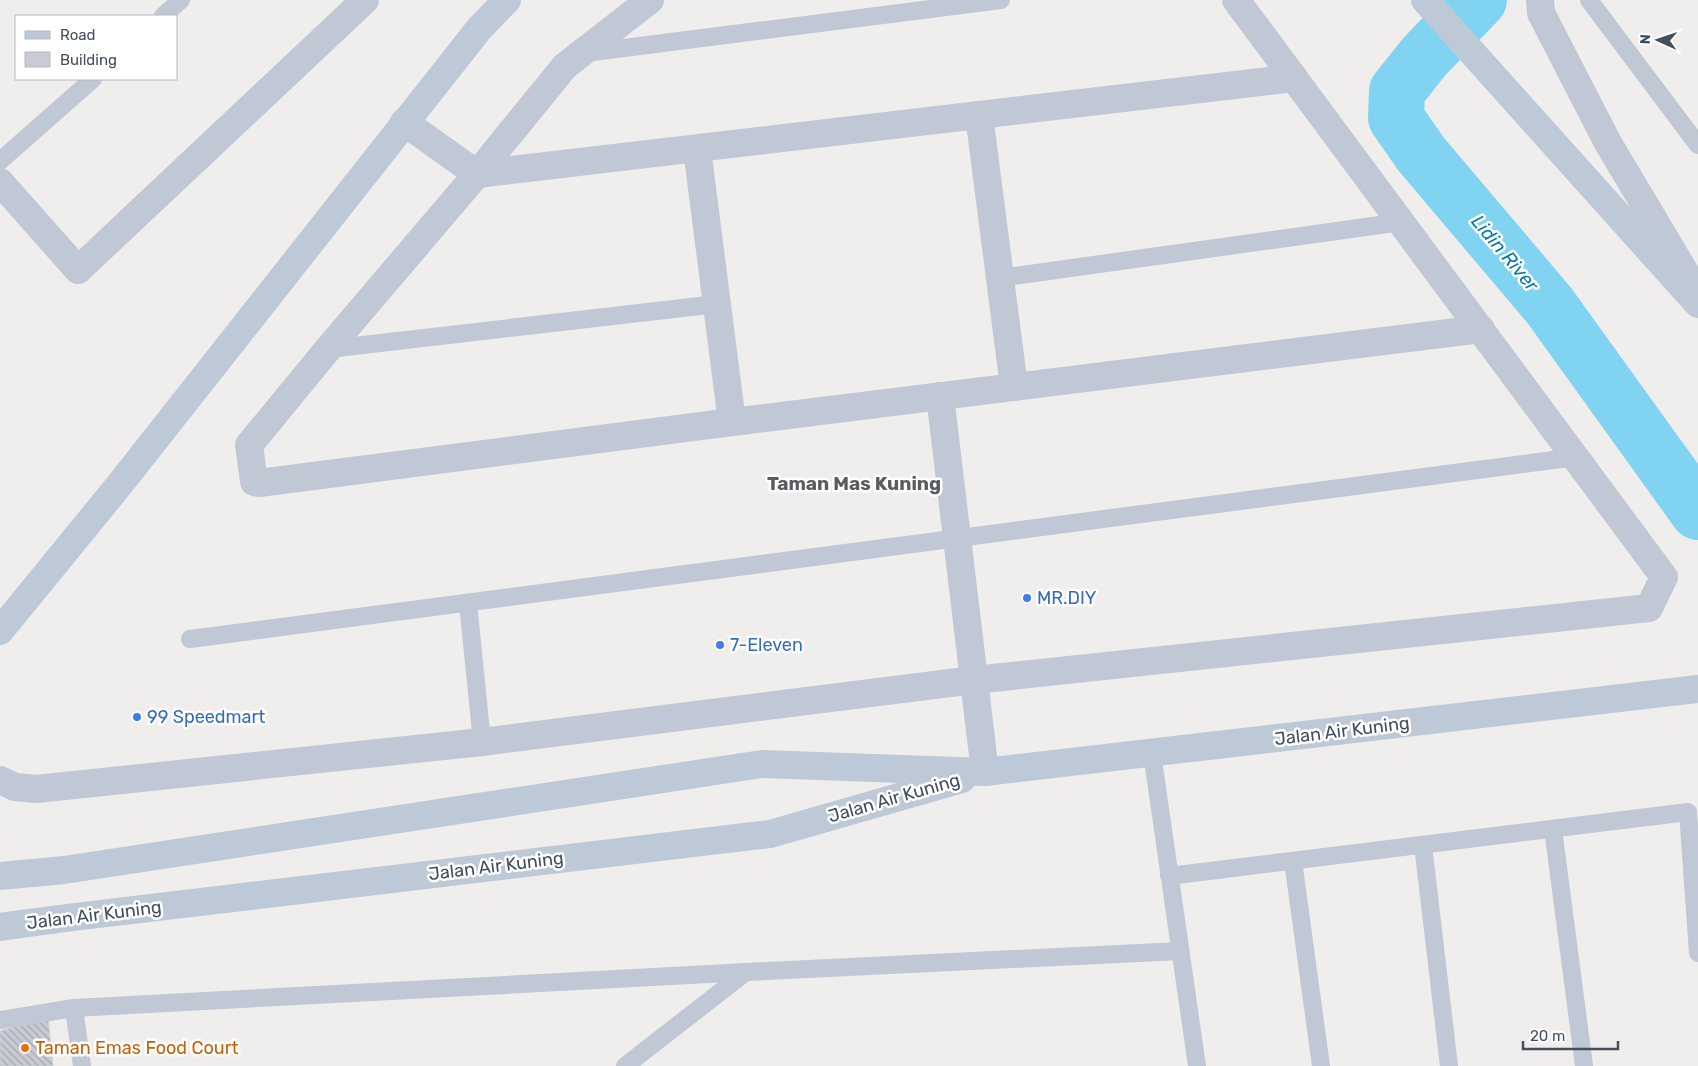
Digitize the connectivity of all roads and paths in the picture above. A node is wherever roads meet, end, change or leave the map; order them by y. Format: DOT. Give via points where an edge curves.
graph roads {
  1 [pos="181,0"];
  2 [pos="365,0"];
  3 [pos="507,0"];
  4 [pos="650,0"];
  5 [pos="1001,0"];
  6 [pos="1236,0"];
  7 [pos="1540,0"];
  8 [pos="1589,0"];
  9 [pos="1428,4"];
  10 [pos="164,15"];
  11 [pos="582,54"];
  12 [pos="1294,78"];
  13 [pos="92,80"];
  14 [pos="979,115"];
  15 [pos="404,122"];
  16 [pos="1698,145"];
  17 [pos="697,149"];
  18 [pos="0,161"];
  19 [pos="477,174"];
  20 [pos="0,182"];
  21 [pos="1401,222"];
  22 [pos="1000,278"];
  23 [pos="1698,294"];
  24 [pos="717,304"];
  25 [pos="1698,304"];
  26 [pos="1481,329"];
  27 [pos="328,349"];
  28 [pos="1014,387"];
  29 [pos="940,396"];
  30 [pos="732,422"];
  31 [pos="1576,457"];
  32 [pos="957,539"];
  33 [pos="468,603"];
  34 [pos="0,631"];
  35 [pos="190,639"];
  36 [pos="974,680"];
  37 [pos="1698,689"];
  38 [pos="482,742"];
  39 [pos="1152,752"];
  40 [pos="985,772"];
  41 [pos="0,780"];
  42 [pos="1553,829"];
  43 [pos="1423,845"];
  44 [pos="1293,861"];
  45 [pos="0,876"];
  46 [pos="1170,876"];
  47 [pos="0,927"];
  48 [pos="1180,951"];
  49 [pos="1698,953"];
  50 [pos="746,972"];
  51 [pos="74,1008"];
  52 [pos="0,1020"];
  53 [pos="82,1066"];
  54 [pos="625,1066"];
  55 [pos="1197,1066"];
  56 [pos="1321,1066"];
  57 [pos="1449,1066"];
  58 [pos="1584,1066"];
  1 -- 10 [label="lane"];
  2 -- 20 [label="street" via="78,270"];
  3 -- 15 [label="main road" via="479,29"];
  4 -- 11 [label="street"];
  5 -- 11 [label="lane"];
  6 -- 12 [label="street"];
  7 -- 23 [label="street" via="1541,13 1608,143"];
  8 -- 16 [label="lane"];
  9 -- 25 [label="main road"];
  11 -- 19 [label="street" via="565,66"];
  12 -- 14 [label="street"];
  12 -- 21 [label="street"];
  13 -- 18 [label="lane"];
  14 -- 17 [label="street"];
  14 -- 22 [label="street"];
  15 -- 19 [label="street"];
  15 -- 34 [label="main road" via="126,477"];
  17 -- 19 [label="street"];
  17 -- 24 [label="street"];
  19 -- 27 [label="street"];
  21 -- 22 [label="lane"];
  21 -- 26 [label="street"];
  22 -- 28 [label="street"];
  24 -- 27 [label="lane"];
  24 -- 30 [label="street"];
  26 -- 28 [label="street"];
  26 -- 31 [label="street"];
  27 -- 30 [label="street" via="249,445 254,482"];
  28 -- 29 [label="street"];
  29 -- 30 [label="street"];
  29 -- 32 [label="street"];
  31 -- 32 [label="lane"];
  31 -- 36 [label="street" via="1664,577 1649,608"];
  32 -- 33 [label="lane"];
  32 -- 36 [label="street"];
  33 -- 35 [label="lane"];
  33 -- 38 [label="lane"];
  36 -- 38 [label="street"];
  36 -- 40 [label="street"];
  37 -- 39 [label="main road, Jalan Air Kuning"];
  38 -- 41 [label="street" via="36,788 15,787"];
  39 -- 40 [label="main road, Jalan Air Kuning"];
  39 -- 46 [label="lane"];
  40 -- 45 [label="main road, Jalan Air Kuning" via="762,764 74,868"];
  40 -- 47 [label="main road, Jalan Air Kuning" via="770,834"];
  42 -- 43 [label="lane"];
  42 -- 49 [label="lane" via="1688,812"];
  42 -- 58 [label="lane"];
  43 -- 44 [label="lane"];
  43 -- 57 [label="lane"];
  44 -- 46 [label="lane"];
  44 -- 56 [label="lane"];
  46 -- 48 [label="lane"];
  48 -- 50 [label="lane"];
  48 -- 55 [label="lane"];
  50 -- 51 [label="lane"];
  50 -- 54 [label="lane"];
  51 -- 52 [label="lane"];
  51 -- 53 [label="lane"];
}
